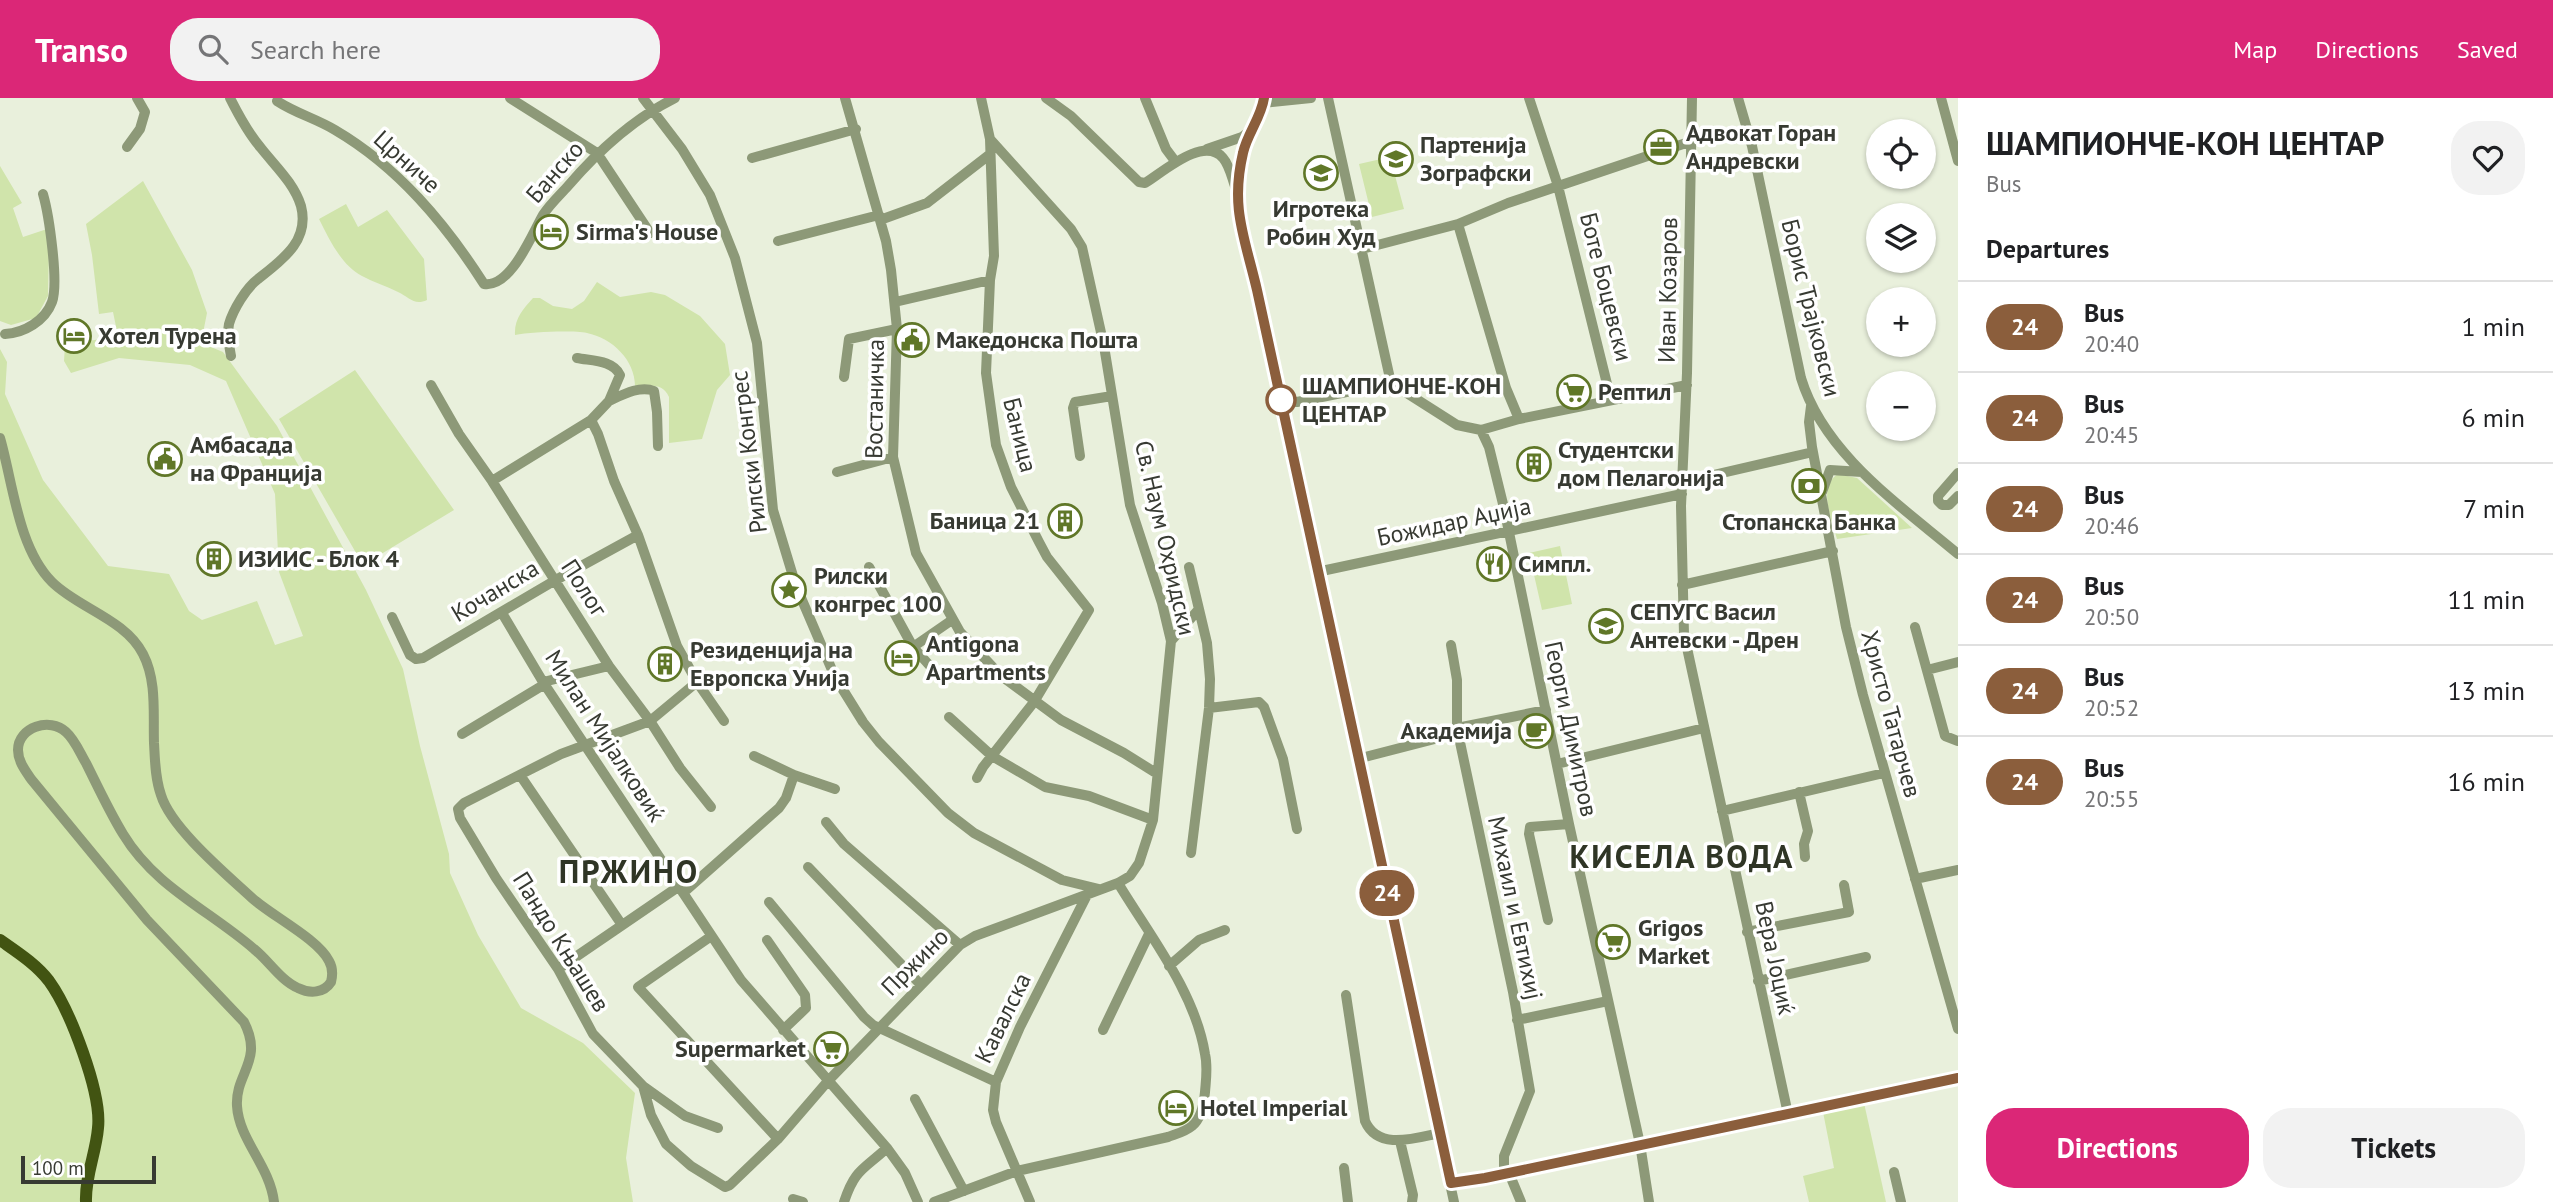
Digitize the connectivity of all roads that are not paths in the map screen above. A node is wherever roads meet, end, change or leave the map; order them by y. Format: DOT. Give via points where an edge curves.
graph roads {
  1 [pos="137,98"];
  2 [pos="230,98"];
  3 [pos="510,98"];
  4 [pos="643,98"];
  5 [pos="675,98"];
  6 [pos="845,98"];
  7 [pos="981,98"];
  8 [pos="1045,98"];
  9 [pos="1145,98"];
  10 [pos="1311,98"];
  11 [pos="1328,98"];
  12 [pos="1529,98"];
  13 [pos="1692,98"];
  14 [pos="1738,98"];
  15 [pos="1941,98"];
  16 [pos="277,101"];
  17 [pos="1264,101"];
  18 [pos="653,109"];
  19 [pos="856,129"];
  20 [pos="1251,131"];
  21 [pos="990,139"];
  22 [pos="1692,141"];
  23 [pos="127,147"];
  24 [pos="1207,149"];
  25 [pos="597,153"];
  26 [pos="989,155"];
  27 [pos="752,158"];
  28 [pos="1175,161"];
  29 [pos="1958,161"];
  30 [pos="1558,186"];
  31 [pos="1236,190"];
  32 [pos="43,194"];
  33 [pos="879,218"];
  34 [pos="1458,224"];
  35 [pos="650,233"];
  36 [pos="778,241"];
  37 [pos="1362,249"];
  38 [pos="990,280"];
  39 [pos="484,284"];
  40 [pos="895,302"];
  41 [pos="897,329"];
  42 [pos="5,334"];
  43 [pos="231,356"];
  44 [pos="577,358"];
  45 [pos="844,377"];
  46 [pos="1391,383"];
  47 [pos="1687,384"];
  48 [pos="431,386"];
  49 [pos="1112,396"];
  50 [pos="1611,400"];
  51 [pos="609,401"];
  52 [pos="1297,402"];
  53 [pos="1811,406"];
  54 [pos="1519,419"];
  55 [pos="591,421"];
  56 [pos="1481,430"];
  57 [pos="0,438"];
  58 [pos="658,446"];
  59 [pos="1813,452"];
  60 [pos="1080,456"];
  61 [pos="893,457"];
  62 [pos="1862,471"];
  63 [pos="837,472"];
  64 [pos="1958,473"];
  65 [pos="492,481"];
  66 [pos="1683,482"];
  67 [pos="1682,494"];
  68 [pos="1821,494"];
  69 [pos="1958,496"];
  70 [pos="1509,532"];
  71 [pos="638,535"];
  72 [pos="1833,551"];
  73 [pos="1958,554"];
  74 [pos="869,567"];
  75 [pos="1189,567"];
  76 [pos="1317,572"];
  77 [pos="554,581"];
  78 [pos="1682,585"];
  79 [pos="1199,609"];
  80 [pos="502,613"];
  81 [pos="393,617"];
  82 [pos="952,620"];
  83 [pos="1915,626"];
  84 [pos="1171,641"];
  85 [pos="1451,645"];
  86 [pos="913,647"];
  87 [pos="1958,662"];
  88 [pos="609,666"];
  89 [pos="930,666"];
  90 [pos="1927,670"];
  91 [pos="697,682"];
  92 [pos="544,683"];
  93 [pos="1034,702"];
  94 [pos="1209,708"];
  95 [pos="1546,710"];
  96 [pos="950,718"];
  97 [pos="650,721"];
  98 [pos="724,721"];
  99 [pos="1704,728"];
  100 [pos="1458,730"];
  101 [pos="462,734"];
  102 [pos="1958,741"];
  103 [pos="585,745"];
  104 [pos="754,756"];
  105 [pos="992,756"];
  106 [pos="1361,758"];
  107 [pos="1557,764"];
  108 [pos="1156,773"];
  109 [pos="1884,773"];
  110 [pos="520,775"];
  111 [pos="794,775"];
  112 [pos="977,778"];
  113 [pos="835,789"];
  114 [pos="1799,792"];
  115 [pos="711,807"];
  116 [pos="1721,811"];
  117 [pos="1153,820"];
  118 [pos="826,822"];
  119 [pos="1569,824"];
  120 [pos="1297,829"];
  121 [pos="1191,853"];
  122 [pos="1805,857"];
  123 [pos="808,866"];
  124 [pos="1958,870"];
  125 [pos="1915,879"];
  126 [pos="1062,880"];
  127 [pos="1118,883"];
  128 [pos="1844,885"];
  129 [pos="680,890"];
  130 [pos="1102,890"];
  131 [pos="1087,895"];
  132 [pos="1074,899"];
  133 [pos="769,902"];
  134 [pos="1548,920"];
  135 [pos="622,925"];
  136 [pos="1225,930"];
  137 [pos="1747,932"];
  138 [pos="1149,934"];
  139 [pos="710,937"];
  140 [pos="0,940"];
  141 [pos="766,940"];
  142 [pos="960,945"];
  143 [pos="1866,957"];
  144 [pos="1169,966"];
  145 [pos="558,970"];
  146 [pos="1758,981"];
  147 [pos="921,985"];
  148 [pos="1346,995"];
  149 [pos="1608,1001"];
  150 [pos="1517,1020"];
  151 [pos="879,1027"];
  152 [pos="1958,1029"];
  153 [pos="783,1030"];
  154 [pos="1103,1030"];
  155 [pos="1958,1079"];
  156 [pos="828,1081"];
  157 [pos="996,1082"];
  158 [pos="643,1086"];
  159 [pos="915,1099"];
  160 [pos="1788,1114"];
  161 [pos="718,1128"];
  162 [pos="1440,1133"];
  163 [pos="778,1139"];
  164 [pos="1400,1141"];
  165 [pos="1640,1144"];
  166 [pos="887,1148"];
  167 [pos="1344,1168"];
  168 [pos="1017,1171"];
  169 [pos="1895,1171"];
  170 [pos="1507,1174"];
  171 [pos="1451,1183"];
  172 [pos="725,1187"];
  173 [pos="964,1191"];
  174 [pos="86,1202"];
  175 [pos="274,1202"];
  176 [pos="844,1202"];
  177 [pos="918,1202"];
  178 [pos="934,1202"];
  179 [pos="1030,1202"];
  180 [pos="1348,1202"];
  181 [pos="1412,1202"];
  182 [pos="1454,1202"];
  183 [pos="1521,1202"];
  184 [pos="1649,1202"];
  185 [pos="1901,1202"];
  1 -- 23 [label="street" via="145,112"];
  2 -- 43 [label="street" via="246,129 290,183 302,216 297,244 278,266 256,281 232,316"];
  3 -- 25 [label="street"];
  4 -- 18 [label="street, Рилски Конгрес"];
  5 -- 18 [label="street, Банско"];
  6 -- 19 [label="street, Востаничка"];
  7 -- 21 [label="street, Св. Наум Охридски"];
  8 -- 28 [label="street" via="1081,125 1139,182 1145,183"];
  9 -- 28 [label="street"];
  10 -- 17 [label="street"];
  11 -- 37 [label="street"];
  12 -- 30 [label="street, Боте Боцевски"];
  13 -- 22 [label="street, Иван Козаров"];
  14 -- 53 [label="street, Борис Трајковски"];
  15 -- 29 [label="street"];
  16 -- 39 [label="street, Црниче" via="340,132 406,184 459,246"];
  17 -- 20 [label="street"];
  18 -- 25 [label="street, Банско"];
  18 -- 126 [label="street, Рилски Конгрес" via="710,195 735,258 757,343 773,510 796,586 835,677 879,742 948,813 974,833"];
  19 -- 27 [label="street"];
  19 -- 33 [label="street, Востаничка"];
  20 -- 24 [label="street"];
  20 -- 31 [label="street"];
  21 -- 26 [label="street, Баница"];
  21 -- 49 [label="street, Св. Наум Охридски" via="1082,247"];
  22 -- 30 [label="street"];
  22 -- 47 [label="street, Иван Козаров"];
  24 -- 28 [label="street"];
  24 -- 31 [label="street" via="1224,159"];
  25 -- 35 [label="street"];
  25 -- 39 [label="street, Банско" via="544,214 517,262 498,282"];
  26 -- 33 [label="street" via="927,203"];
  26 -- 38 [label="street, Баница" via="994,226"];
  30 -- 34 [label="street"];
  30 -- 50 [label="street, Боте Боцевски"];
  31 -- 76 [label="street"];
  32 -- 42 [label="street" via="53,252 53,300 36,323"];
  33 -- 36 [label="street"];
  33 -- 40 [label="street, Востаничка"];
  34 -- 37 [label="street"];
  34 -- 54 [label="street"];
  37 -- 46 [label="street"];
  38 -- 40 [label="street"];
  38 -- 93 [label="street, Баница" via="986,373 996,445 1039,542 1089,610"];
  40 -- 41 [label="street, Востаничка"];
  41 -- 45 [label="street" via="849,339"];
  41 -- 61 [label="street, Востаничка"];
  44 -- 51 [label="street" via="610,364 619,371"];
  46 -- 52 [label="street"];
  46 -- 56 [label="street" via="1457,425"];
  47 -- 50 [label="street"];
  47 -- 66 [label="street, Иван Козаров"];
  48 -- 65 [label="street, Полог"];
  49 -- 60 [label="street" via="1075,402"];
  49 -- 84 [label="street, Св. Наум Охридски" via="1130,505"];
  50 -- 54 [label="street"];
  51 -- 55 [label="street"];
  51 -- 58 [label="street" via="632,392 654,391"];
  53 -- 59 [label="street, Христо Татарчев"];
  53 -- 62 [label="street, Борис Трајковски" via="1832,439"];
  54 -- 56 [label="street"];
  55 -- 65 [label="street"];
  55 -- 71 [label="street"];
  56 -- 70 [label="street, Георги Димитров"];
  57 -- 175 [label="street" via="35,559 63,591 136,644 146,662 152,681 155,768 167,809 246,893 324,953 332,969 331,982 322,990 307,991 289,983 255,950 156,876 125,837 64,730 49,724 33,728 20,740 19,755 31,779 113,882 244,1023 251,1049 237,1107 244,1131 268,1175"];
  59 -- 66 [label="street"];
  59 -- 68 [label="street, Христо Татарчев"];
  61 -- 63 [label="street"];
  61 -- 82 [label="street, Востаничка" via="916,553"];
  62 -- 68 [label="street" via="1830,470"];
  62 -- 73 [label="street, Борис Трајковски"];
  64 -- 69 [label="street" via="1938,501 1949,505"];
  65 -- 77 [label="street, Полог"];
  66 -- 67 [label="street, Вера Јоциќ"];
  67 -- 70 [label="street, Божидар Аџија"];
  67 -- 78 [label="street, Вера Јоциќ"];
  68 -- 72 [label="street, Христо Татарчев"];
  70 -- 76 [label="street, Божидар Аџија"];
  70 -- 95 [label="street, Георги Димитров"];
  71 -- 77 [label="street, Кочанска"];
  71 -- 91 [label="street" via="677,646"];
  72 -- 78 [label="street"];
  72 -- 109 [label="street, Христо Татарчев" via="1846,627"];
  74 -- 86 [label="street"];
  75 -- 79 [label="street"];
  76 -- 162 [label="street"];
  77 -- 80 [label="street, Кочанска"];
  77 -- 88 [label="street, Полог"];
  78 -- 99 [label="street, Вера Јоциќ" via="1684,634"];
  79 -- 84 [label="street"];
  79 -- 94 [label="street" via="1210,660"];
  80 -- 81 [label="street, Кочанска" via="416,659"];
  80 -- 92 [label="street, Милан Мијалковиќ"];
  82 -- 86 [label="street"];
  82 -- 93 [label="street, Востаничка" via="991,667"];
  83 -- 90 [label="street"];
  84 -- 108 [label="street, Св. Наум Охридски"];
  85 -- 100 [label="street, Михаил и Евтихиј"];
  86 -- 89 [label="street"];
  87 -- 90 [label="street"];
  88 -- 92 [label="street"];
  88 -- 97 [label="street, Полог"];
  90 -- 102 [label="street" via="1945,736"];
  91 -- 97 [label="street"];
  91 -- 98 [label="street"];
  92 -- 101 [label="street"];
  92 -- 103 [label="street, Милан Мијалковиќ"];
  93 -- 105 [label="street"];
  93 -- 108 [label="street, Востаничка"];
  94 -- 120 [label="street" via="1259,702 1264,706 1283,759"];
  94 -- 121 [label="street"];
  95 -- 100 [label="street"];
  95 -- 107 [label="street, Георги Димитров"];
  96 -- 105 [label="street"];
  97 -- 103 [label="street"];
  97 -- 115 [label="street, Полог"];
  99 -- 107 [label="street"];
  99 -- 116 [label="street, Вера Јоциќ"];
  100 -- 106 [label="street"];
  100 -- 150 [label="street, Михаил и Евтихиј"];
  103 -- 110 [label="street"];
  103 -- 129 [label="street, Милан Мијалковиќ"];
  104 -- 111 [label="street"];
  105 -- 112 [label="street"];
  105 -- 117 [label="street" via="1045,787 1089,796"];
  107 -- 119 [label="street, Георги Димитров"];
  108 -- 117 [label="street, Пржино"];
  109 -- 114 [label="street"];
  109 -- 125 [label="street, Христо Татарчев"];
  110 -- 135 [label="street"];
  110 -- 145 [label="street, Пандо Књашев" via="458,810 496,878"];
  111 -- 113 [label="street"];
  111 -- 129 [label="street" via="779,808"];
  114 -- 116 [label="street"];
  114 -- 122 [label="street" via="1808,831"];
  116 -- 137 [label="street, Вера Јоциќ"];
  117 -- 127 [label="street, Пржино" via="1139,863"];
  118 -- 142 [label="street" via="844,844"];
  119 -- 134 [label="street" via="1530,827"];
  119 -- 149 [label="street, Георги Димитров"];
  123 -- 147 [label="street"];
  124 -- 125 [label="street"];
  125 -- 152 [label="street, Христо Татарчев"];
  126 -- 130 [label="street, Рилски Конгрес"];
  126 -- 132 [label="street, Рилски Конгрес"];
  127 -- 130 [label="street, Пржино"];
  127 -- 138 [label="street"];
  128 -- 137 [label="street" via="1849,912"];
  129 -- 135 [label="street"];
  129 -- 139 [label="street, Милан Мијалковиќ"];
  130 -- 131 [label="street, Пржино"];
  131 -- 132 [label="street, Пржино"];
  131 -- 157 [label="street, Кавалска"];
  132 -- 142 [label="street, Пржино"];
  133 -- 151 [label="street" via="864,1017"];
  135 -- 145 [label="street"];
  136 -- 144 [label="street" via="1199,940"];
  137 -- 146 [label="street, Вера Јоциќ"];
  138 -- 144 [label="street"];
  138 -- 154 [label="street"];
  139 -- 153 [label="street, Милан Мијалковиќ"];
  139 -- 163 [label="street" via="638,987"];
  140 -- 174 [label="main road" via="49,981 63,1004 90,1075 99,1110"];
  141 -- 153 [label="street" via="805,995 806,1008"];
  142 -- 147 [label="street, Пржино"];
  143 -- 146 [label="street"];
  144 -- 168 [label="street" via="1205,1054 1204,1098 1195,1125 1168,1137"];
  145 -- 158 [label="street, Пандо Књашев" via="593,1034"];
  146 -- 160 [label="street, Вера Јоциќ"];
  147 -- 151 [label="street, Пржино"];
  148 -- 164 [label="street" via="1366,1124 1387,1140"];
  149 -- 150 [label="street"];
  149 -- 165 [label="street, Георги Димитров"];
  150 -- 170 [label="street, Михаил и Евтихиј" via="1530,1091 1504,1156"];
  151 -- 156 [label="street, Пржино"];
  151 -- 157 [label="street"];
  153 -- 156 [label="street, Милан Мијалковиќ"];
  155 -- 160 [label="street"];
  156 -- 163 [label="street, Пржино"];
  156 -- 166 [label="street, Милан Мијалковиќ"];
  157 -- 168 [label="street, Кавалска" via="993,1110"];
  158 -- 161 [label="street, Пандо Књашев" via="685,1116"];
  158 -- 172 [label="street, Пандо Књашев" via="666,1144"];
  159 -- 173 [label="street"];
  160 -- 165 [label="street"];
  162 -- 164 [label="street"];
  162 -- 171 [label="street"];
  163 -- 172 [label="street, Пржино"];
  164 -- 181 [label="street"];
  165 -- 170 [label="street"];
  165 -- 184 [label="street, Георги Димитров"];
  166 -- 176 [label="street" via="852,1180"];
  166 -- 177 [label="street, Милан Мијалковиќ"];
  167 -- 180 [label="street"];
  168 -- 173 [label="street"];
  168 -- 179 [label="street, Кавалска"];
  169 -- 185 [label="street"];
  170 -- 171 [label="street"];
  170 -- 183 [label="street"];
  171 -- 182 [label="street"];
  173 -- 178 [label="street"];
}
